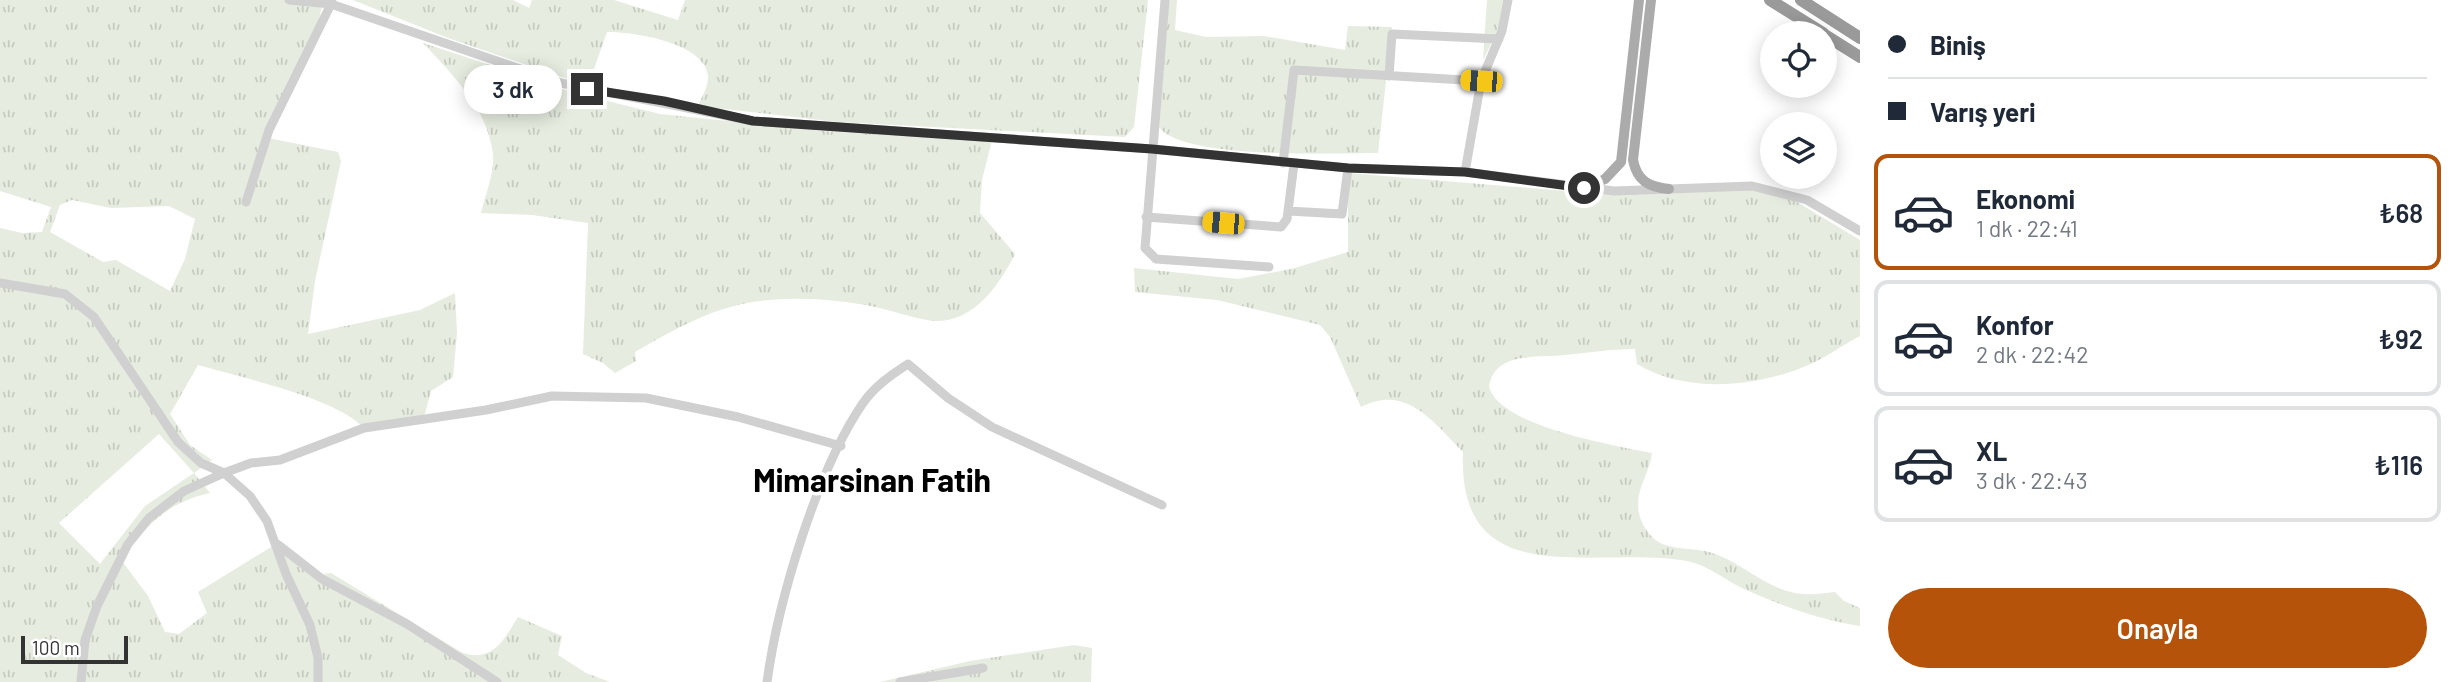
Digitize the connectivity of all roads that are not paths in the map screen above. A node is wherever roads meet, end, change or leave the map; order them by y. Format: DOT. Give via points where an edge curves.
graph roads {
  1 [pos="289,0"];
  2 [pos="1165,0"];
  3 [pos="1508,0"];
  4 [pos="1639,0"];
  5 [pos="1651,0"];
  6 [pos="1770,0"];
  7 [pos="1801,0"];
  8 [pos="332,2"];
  9 [pos="1803,21"];
  10 [pos="1860,38"];
  11 [pos="1499,39"];
  12 [pos="1837,42"];
  13 [pos="1860,57"];
  14 [pos="1389,76"];
  15 [pos="1481,81"];
  16 [pos="1152,149"];
  17 [pos="1288,163"];
  18 [pos="1348,168"];
  19 [pos="1465,172"];
  20 [pos="1584,188"];
  21 [pos="1669,189"];
  22 [pos="246,202"];
  23 [pos="1288,211"];
  24 [pos="1146,217"];
  25 [pos="1860,231"];
  26 [pos="1269,267"];
  27 [pos="0,283"];
  28 [pos="841,446"];
  29 [pos="225,472"];
  30 [pos="1162,505"];
  31 [pos="274,542"];
  32 [pos="983,668"];
  33 [pos="81,682"];
  34 [pos="317,682"];
  35 [pos="497,682"];
  36 [pos="767,682"];
  37 [pos="900,682"];
  1 -- 8 [label="street"];
  2 -- 16 [label="street"];
  3 -- 11 [label="street"];
  4 -- 20 [label="main road" via="1621,162 1610,176"];
  5 -- 21 [label="main road" via="1633,160 1642,180"];
  6 -- 9 [label="highway"];
  7 -- 10 [label="highway"];
  8 -- 16 [label="street" via="561,83 753,121"];
  8 -- 22 [label="street" via="269,131"];
  11 -- 14 [label="street" via="1392,34"];
  11 -- 15 [label="street"];
  12 -- 13 [label="highway"];
  14 -- 15 [label="street"];
  14 -- 17 [label="street" via="1294,70"];
  15 -- 19 [label="street"];
  16 -- 17 [label="street"];
  16 -- 24 [label="street"];
  17 -- 18 [label="street"];
  17 -- 23 [label="street"];
  18 -- 19 [label="street"];
  18 -- 23 [label="street" via="1342,214"];
  19 -- 20 [label="street"];
  20 -- 21 [label="street"];
  21 -- 25 [label="street" via="1741,185 1771,189 1820,206"];
  23 -- 24 [label="street" via="1278,228"];
  24 -- 26 [label="street" via="1145,248 1156,258"];
  27 -- 29 [label="street" via="65,294 94,317 178,442 201,463"];
  28 -- 29 [label="street" via="738,416 646,398 552,396 364,428 280,460"];
  28 -- 30 [label="street" via="863,403 883,381 908,364 992,427"];
  28 -- 36 [label="street" via="798,552 774,636"];
  29 -- 31 [label="street" via="250,496 267,521"];
  29 -- 33 [label="street" via="184,491 149,518 128,544 111,573 85,640"];
  31 -- 34 [label="street" via="310,625 318,658"];
  31 -- 35 [label="street" via="322,579 395,617"];
  32 -- 37 [label="street"];
}
